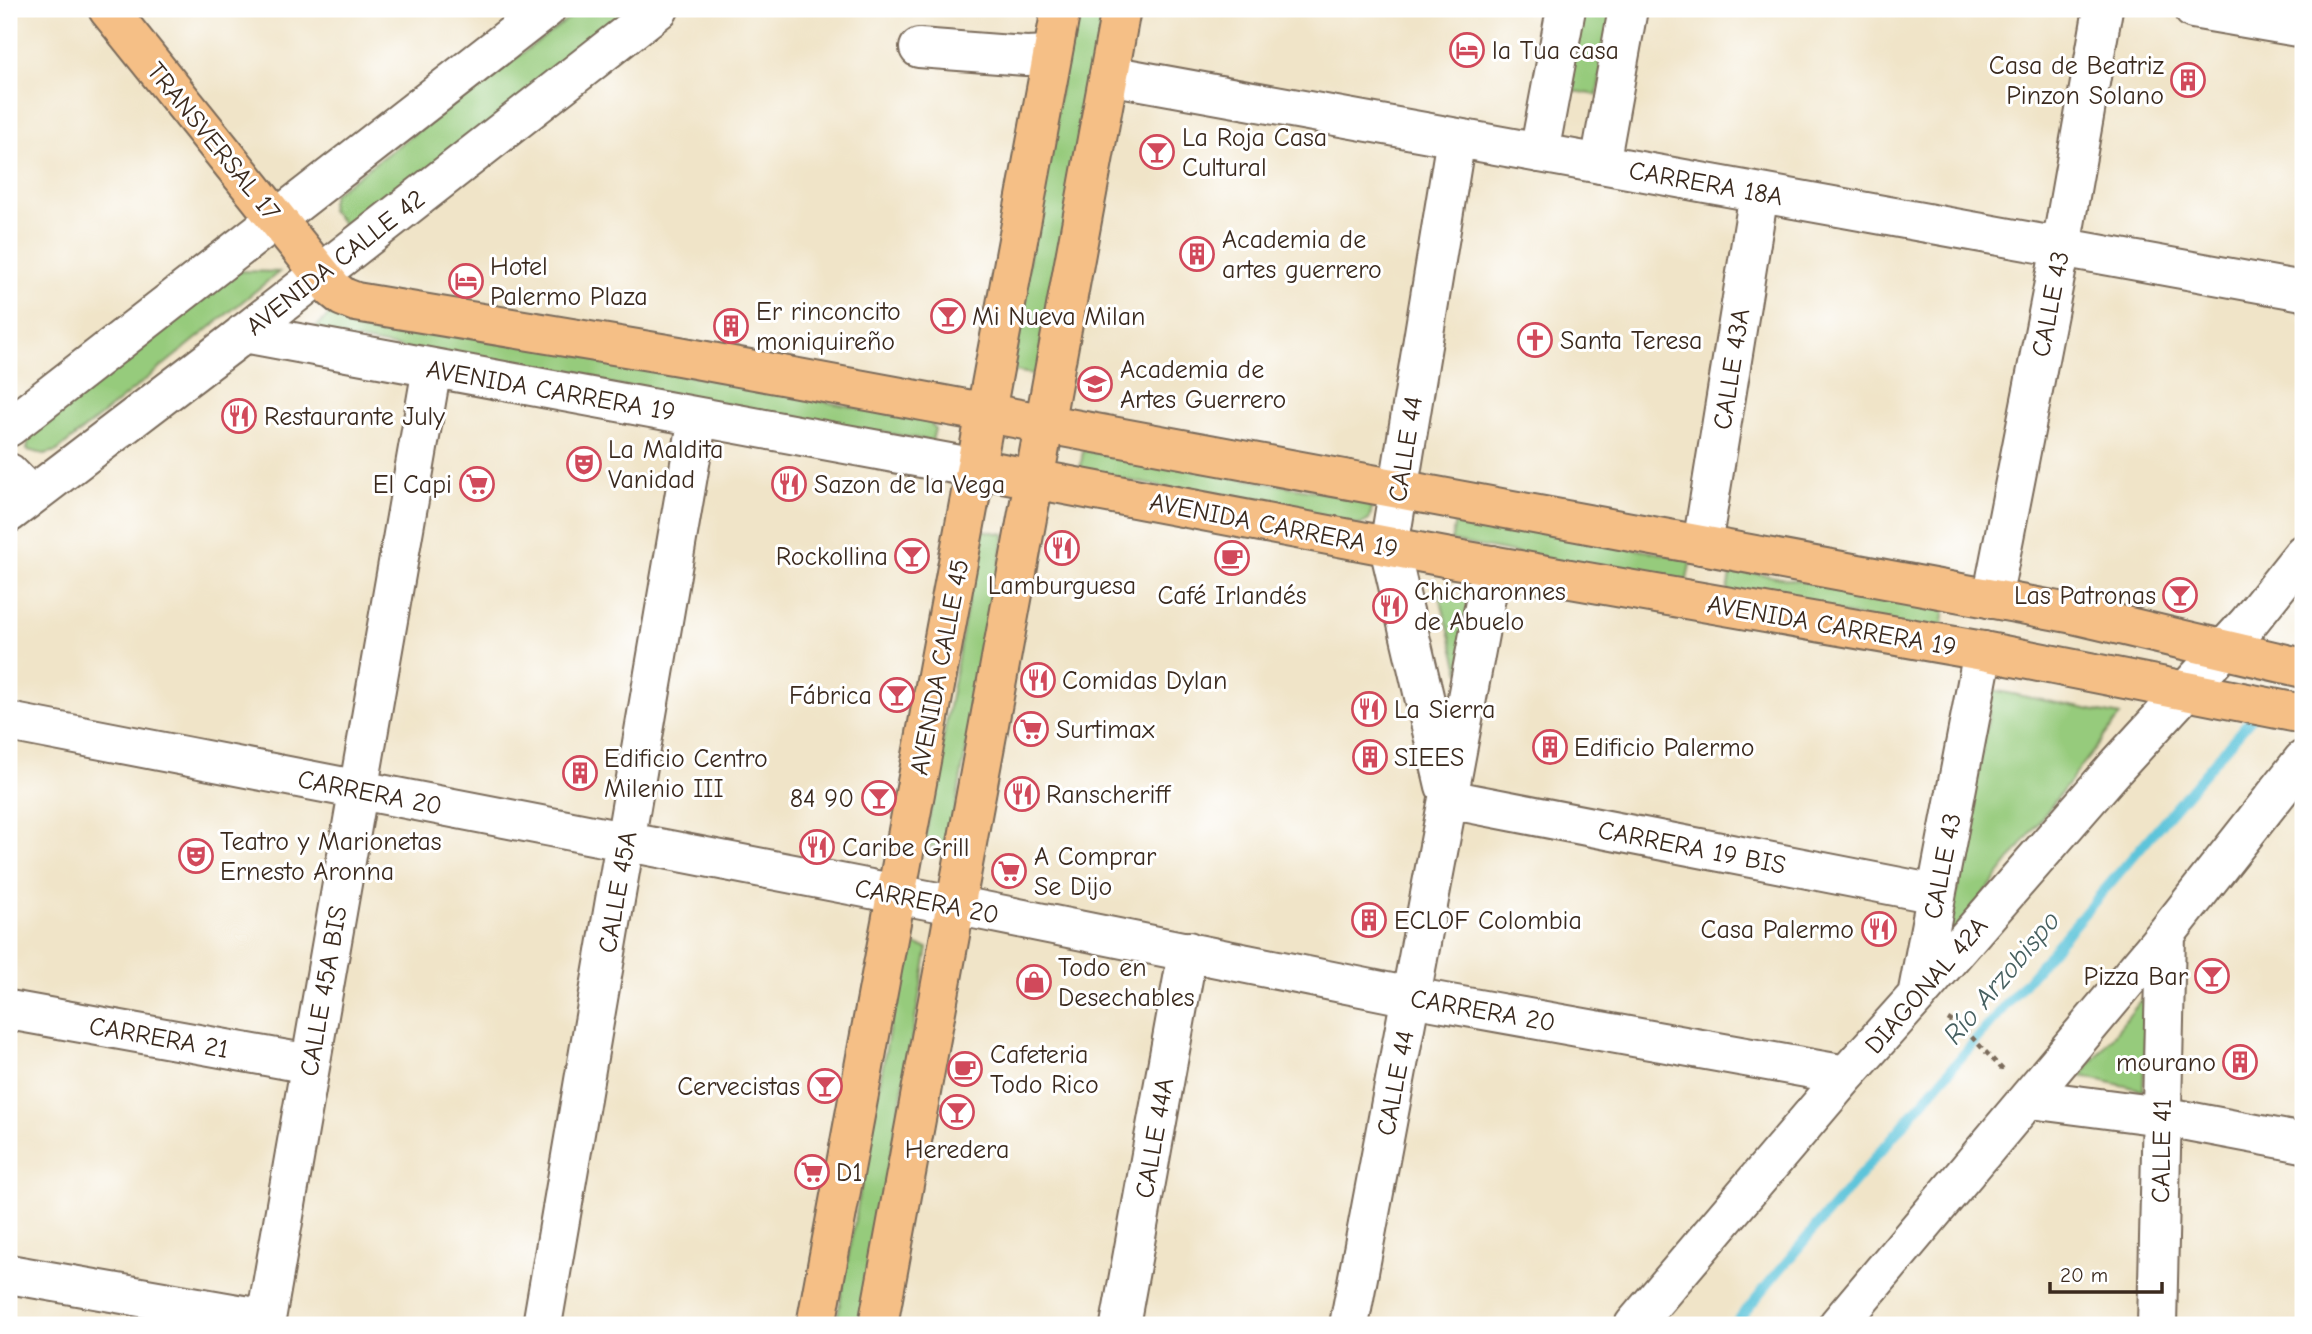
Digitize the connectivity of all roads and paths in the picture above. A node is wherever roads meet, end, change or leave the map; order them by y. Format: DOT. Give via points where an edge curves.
graph roads {
  1 [pos="108,9"];
  2 [pos="546,9"];
  3 [pos="659,9"];
  4 [pos="1061,9"];
  5 [pos="1121,9"];
  6 [pos="1566,9"];
  7 [pos="1628,9"];
  8 [pos="2104,9"];
  9 [pos="2193,9"];
  10 [pos="2303,28"];
  11 [pos="919,48"];
  12 [pos="1052,55"];
  13 [pos="1109,75"];
  14 [pos="1456,138"];
  15 [pos="1539,153"];
  16 [pos="1600,164"];
  17 [pos="1759,193"];
  18 [pos="276,219"];
  19 [pos="2061,247"];
  20 [pos="321,274"];
  21 [pos="2303,290"];
  22 [pos="244,333"];
  23 [pos="432,368"];
  24 [pos="986,414"];
  25 [pos="698,417"];
  26 [pos="1044,424"];
  27 [pos="9,426"];
  28 [pos="976,468"];
  29 [pos="1034,479"];
  30 [pos="1399,491"];
  31 [pos="16,494"];
  32 [pos="1702,545"];
  33 [pos="1390,547"];
  34 [pos="2303,554"];
  35 [pos="1492,565"];
  36 [pos="1992,599"];
  37 [pos="1983,651"];
  38 [pos="2234,652"];
  39 [pos="2303,668"];
  40 [pos="2197,693"];
  41 [pos="2303,714"];
  42 [pos="9,722"];
  43 [pos="2303,760"];
  44 [pos="358,790"];
  45 [pos="2290,795"];
  46 [pos="1448,799"];
  47 [pos="625,842"];
  48 [pos="1936,894"];
  49 [pos="897,895"];
  50 [pos="957,906"];
  51 [pos="2166,934"];
  52 [pos="1188,951"];
  53 [pos="1411,997"];
  54 [pos="1916,997"];
  55 [pos="9,1010"];
  56 [pos="1965,1030"];
  57 [pos="310,1064"];
  58 [pos="1998,1065"];
  59 [pos="1846,1075"];
  60 [pos="2030,1098"];
  61 [pos="2161,1116"];
  62 [pos="2303,1143"];
  63 [pos="9,1274"];
  64 [pos="265,1322"];
  65 [pos="542,1325"];
  66 [pos="816,1325"];
  67 [pos="878,1325"];
  68 [pos="1120,1325"];
  69 [pos="1349,1325"];
  70 [pos="1634,1325"];
  71 [pos="1838,1325"];
  72 [pos="2157,1325"];
  1 -- 18 [label="main road, TRANSVERSAL 17"];
  2 -- 18 [label="street"];
  3 -- 20 [label="street, AVENIDA CALLE 42"];
  4 -- 12 [label="main road, AVENIDA CALLE 45"];
  5 -- 13 [label="main road"];
  6 -- 15 [label="street"];
  7 -- 16 [label="street"];
  8 -- 19 [label="street, CALLE 43"];
  9 -- 10 [label="street"];
  11 -- 12 [label="street"];
  12 -- 24 [label="main road, AVENIDA CALLE 45"];
  13 -- 14 [label="street, CARRERA 18A"];
  13 -- 26 [label="main road"];
  14 -- 15 [label="street, CARRERA 18A"];
  14 -- 30 [label="street, CALLE 44"];
  15 -- 16 [label="street, CARRERA 18A"];
  16 -- 17 [label="street, CARRERA 18A"];
  17 -- 19 [label="street, CARRERA 18A"];
  17 -- 32 [label="street, CALLE 43A"];
  18 -- 20 [label="main road, TRANSVERSAL 17"];
  18 -- 27 [label="street"];
  19 -- 21 [label="street, CARRERA 18A"];
  19 -- 36 [label="street, CALLE 43"];
  20 -- 22 [label="street, AVENIDA CALLE 42"];
  20 -- 24 [label="main road, AVENIDA CARRERA 19" via="343,297 375,307 666,354"];
  22 -- 23 [label="street, AVENIDA CARRERA 19"];
  22 -- 31 [label="street, AVENIDA CALLE 42"];
  23 -- 25 [label="street, AVENIDA CARRERA 19"];
  23 -- 44 [label="street, CALLE 45A BIS"];
  24 -- 26 [label="main road, AVENIDA CARRERA 19"];
  24 -- 28 [label="main road, AVENIDA CALLE 45"];
  25 -- 28 [label="street, AVENIDA CARRERA 19"];
  25 -- 47 [label="street, CALLE 45A"];
  26 -- 29 [label="main road"];
  26 -- 30 [label="main road, AVENIDA CARRERA 19"];
  28 -- 29 [label="main road, AVENIDA CARRERA 19"];
  28 -- 49 [label="main road, AVENIDA CALLE 45"];
  29 -- 33 [label="main road, AVENIDA CARRERA 19"];
  29 -- 50 [label="main road"];
  30 -- 32 [label="main road, AVENIDA CARRERA 19"];
  30 -- 33 [label="street, CALLE 44"];
  32 -- 36 [label="main road, AVENIDA CARRERA 19"];
  33 -- 35 [label="main road, AVENIDA CARRERA 19"];
  33 -- 46 [label="street, CALLE 44"];
  34 -- 38 [label="street, DIAGONAL 42A"];
  35 -- 37 [label="main road, AVENIDA CARRERA 19"];
  35 -- 46 [label="street, CALLE 44"];
  36 -- 38 [label="main road, AVENIDA CARRERA 19"];
  37 -- 40 [label="main road, AVENIDA CARRERA 19"];
  37 -- 48 [label="street, CALLE 43"];
  38 -- 39 [label="main road, AVENIDA CARRERA 19"];
  38 -- 40 [label="street, DIAGONAL 42A"];
  40 -- 41 [label="main road, AVENIDA CARRERA 19"];
  40 -- 54 [label="street, DIAGONAL 42A" via="2116,766"];
  42 -- 44 [label="street, CARRERA 20"];
  43 -- 45 [label="street"];
  44 -- 47 [label="street, CARRERA 20"];
  44 -- 57 [label="street, CALLE 45A BIS"];
  45 -- 51 [label="street"];
  46 -- 48 [label="street, CARRERA 19 BIS"];
  46 -- 53 [label="street, CALLE 44"];
  47 -- 49 [label="street, CARRERA 20"];
  47 -- 65 [label="street, CALLE 45A"];
  48 -- 54 [label="street, CALLE 43"];
  49 -- 50 [label="street, CARRERA 20"];
  49 -- 66 [label="main road, AVENIDA CALLE 45"];
  50 -- 52 [label="street, CARRERA 20"];
  50 -- 67 [label="main road"];
  51 -- 60 [label="street"];
  51 -- 61 [label="street, CALLE 41"];
  52 -- 53 [label="street, CARRERA 20"];
  52 -- 68 [label="street, CALLE 44A"];
  53 -- 59 [label="street, CARRERA 20"];
  53 -- 69 [label="street, CALLE 44"];
  54 -- 59 [label="street, DIAGONAL 42A"];
  55 -- 57 [label="street, CARRERA 21"];
  56 -- 58 [label="path"];
  57 -- 64 [label="street, CALLE 45A BIS"];
  59 -- 70 [label="street, DIAGONAL 42A"];
  60 -- 61 [label="street"];
  60 -- 71 [label="street"];
  61 -- 62 [label="street"];
  61 -- 72 [label="street, CALLE 41"];
  63 -- 64 [label="street"];
}
